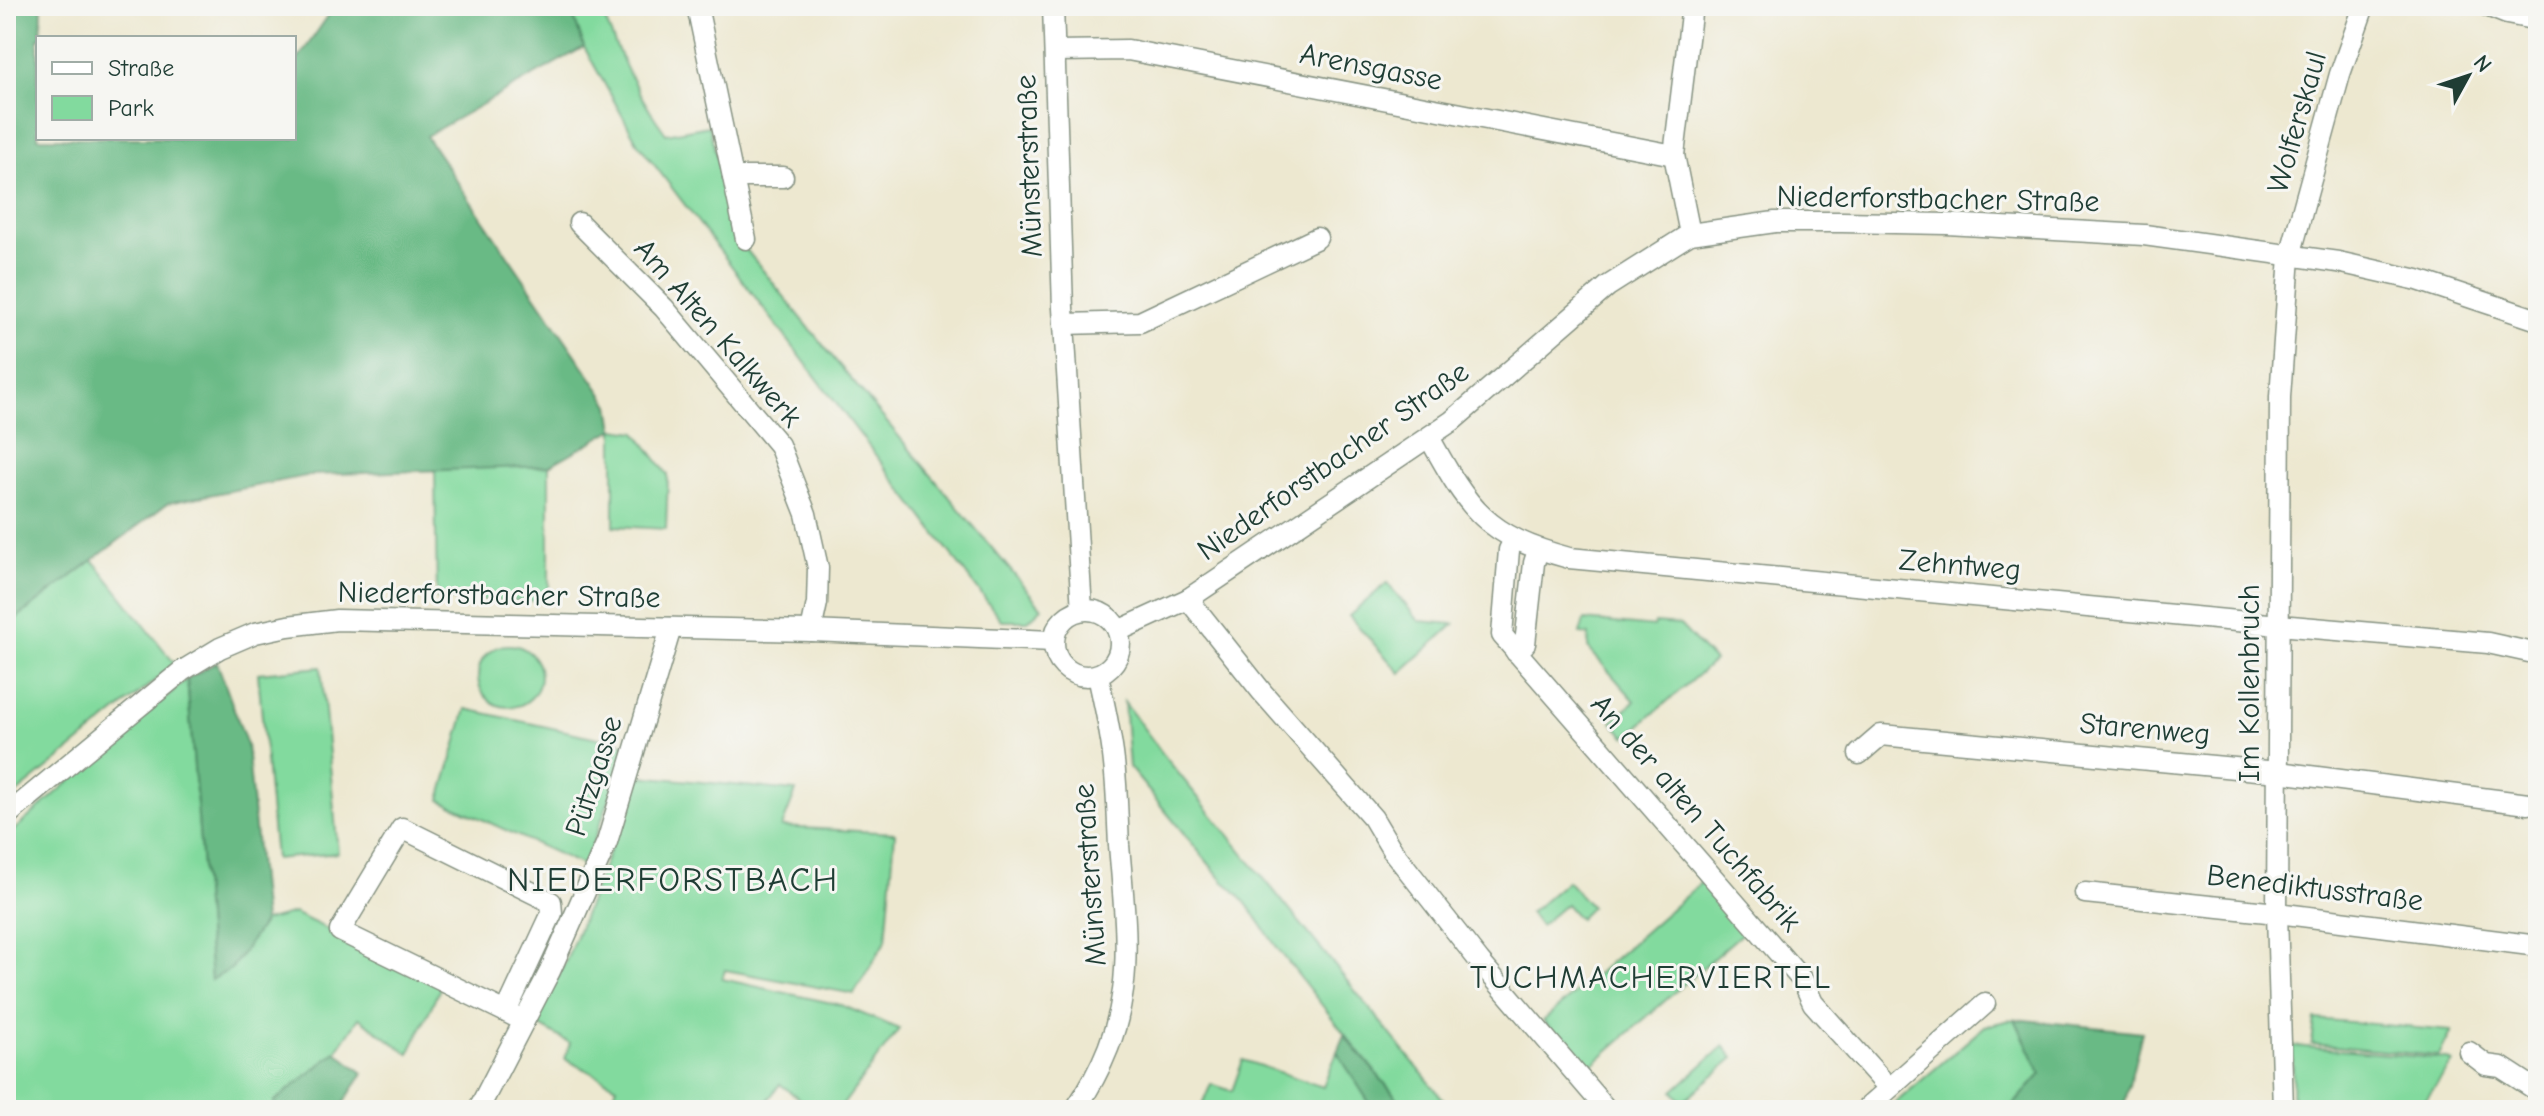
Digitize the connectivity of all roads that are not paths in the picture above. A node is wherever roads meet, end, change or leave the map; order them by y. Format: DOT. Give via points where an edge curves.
graph roads {
  1 [pos="697,6"];
  2 [pos="1053,6"];
  3 [pos="1692,6"];
  4 [pos="2364,6"];
  5 [pos="2487,6"];
  6 [pos="2538,20"];
  7 [pos="1056,51"];
  8 [pos="1674,155"];
  9 [pos="733,177"];
  10 [pos="783,177"];
  11 [pos="579,223"];
  12 [pos="1690,234"];
  13 [pos="1317,238"];
  14 [pos="746,239"];
  15 [pos="2290,256"];
  16 [pos="2538,320"];
  17 [pos="1065,324"];
  18 [pos="1429,437"];
  19 [pos="1514,540"];
  20 [pos="1538,550"];
  21 [pos="1188,599"];
  22 [pos="1082,610"];
  23 [pos="2279,625"];
  24 [pos="671,628"];
  25 [pos="811,631"];
  26 [pos="1118,631"];
  27 [pos="1053,641"];
  28 [pos="1516,652"];
  29 [pos="2538,654"];
  30 [pos="1098,675"];
  31 [pos="1859,754"];
  32 [pos="2278,772"];
  33 [pos="2528,804"];
  34 [pos="6,816"];
  35 [pos="2085,893"];
  36 [pos="2277,913"];
  37 [pos="2538,946"];
  38 [pos="1985,1004"];
  39 [pos="515,1016"];
  40 [pos="2469,1052"];
  41 [pos="1889,1088"];
  42 [pos="2538,1091"];
  43 [pos="478,1110"];
  44 [pos="1075,1110"];
  45 [pos="1607,1110"];
  46 [pos="1865,1110"];
  47 [pos="2283,1110"];
  1 -- 9 [label="street"];
  2 -- 7 [label="street, Münsterstraße"];
  3 -- 8 [label="street"];
  4 -- 15 [label="street, Wolferskaul"];
  5 -- 6 [label="street"];
  7 -- 8 [label="street, Arensgasse" via="1128,50"];
  7 -- 17 [label="street, Münsterstraße"];
  8 -- 12 [label="street"];
  9 -- 10 [label="street"];
  9 -- 14 [label="street"];
  11 -- 25 [label="street, Am Alten Kalkwerk" via="664,308 779,445 806,514 818,568"];
  12 -- 15 [label="street, Niederforstbacher Straße" via="1775,222 1947,224 2144,235"];
  12 -- 18 [label="street, Niederforstbacher Straße" via="1608,286"];
  13 -- 17 [label="street" via="1140,322"];
  15 -- 16 [label="street, Niederforstbacher Straße" via="2418,280"];
  15 -- 23 [label="street, Im Kollenbruch" via="2280,397"];
  17 -- 22 [label="street, Münsterstraße"];
  18 -- 19 [label="street, Zehntweg" via="1471,506"];
  18 -- 21 [label="street, Niederforstbacher Straße"];
  19 -- 20 [label="street, Zehntweg"];
  19 -- 28 [label="street, An der alten Tuchfabrik" via="1502,635"];
  20 -- 23 [label="street, Zehntweg" via="1603,562"];
  20 -- 28 [label="street" via="1525,644"];
  21 -- 26 [label="street, Niederforstbacher Straße"];
  21 -- 45 [label="street" via="1373,818 1480,962"];
  22 -- 26 [label="street" via="1103,614"];
  22 -- 27 [label="street" via="1062,620"];
  23 -- 29 [label="street, Zehntweg" via="2488,643"];
  23 -- 32 [label="street, Im Kollenbruch"];
  24 -- 25 [label="street, Niederforstbacher Straße"];
  24 -- 34 [label="street, Niederforstbacher Straße" via="337,620 255,633 182,671"];
  24 -- 39 [label="street, Pützgasse" via="607,842 550,971"];
  25 -- 27 [label="street, Niederforstbacher Straße"];
  26 -- 30 [label="street" via="1117,658"];
  27 -- 30 [label="street" via="1065,668 1085,677"];
  28 -- 41 [label="street, An der alten Tuchfabrik" via="1803,981 1813,1003"];
  30 -- 44 [label="street, Münsterstraße" via="1111,738 1127,976 1113,1037"];
  31 -- 32 [label="street, Starenweg" via="1881,735"];
  32 -- 33 [label="street, Starenweg"];
  32 -- 36 [label="street, Im Kollenbruch"];
  35 -- 36 [label="street, Benediktusstraße"];
  36 -- 37 [label="street, Benediktusstraße"];
  36 -- 47 [label="street, Im Kollenbruch"];
  38 -- 41 [label="street"];
  39 -- 39 [label="street" via="340,931 402,828 551,902 552,913"];
  39 -- 43 [label="street, Pützgasse"];
  40 -- 42 [label="street"];
  41 -- 46 [label="street"];
}
